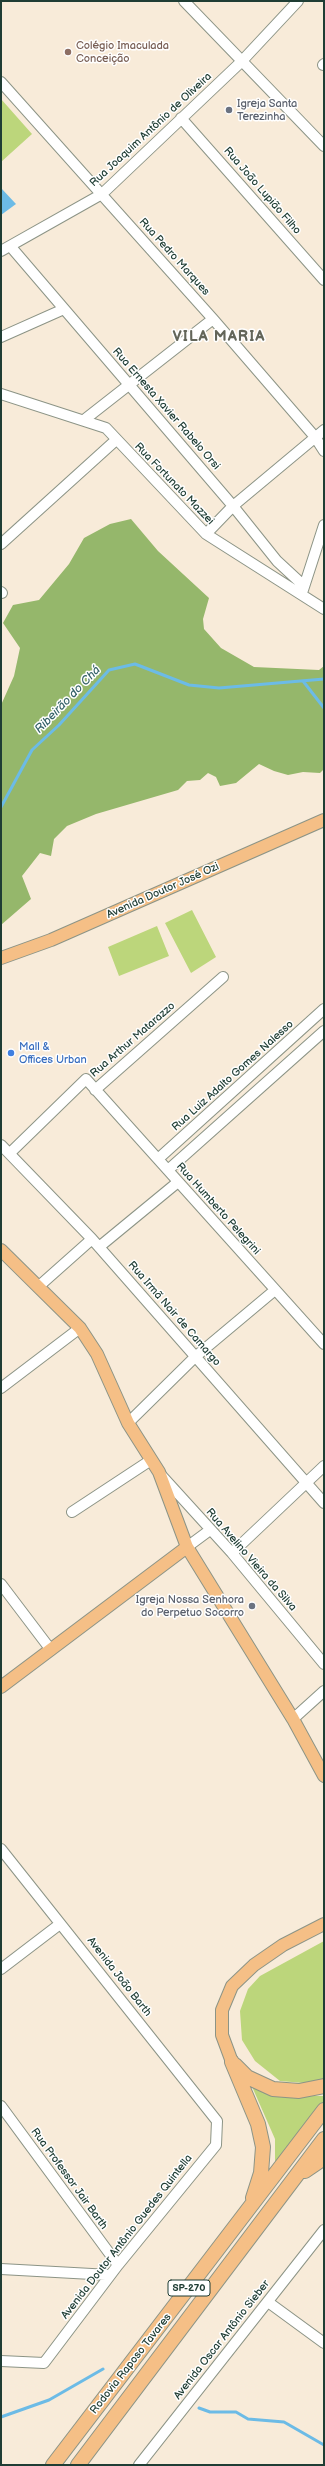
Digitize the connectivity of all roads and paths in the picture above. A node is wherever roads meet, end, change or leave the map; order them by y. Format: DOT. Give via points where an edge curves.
graph roads {
  1 [pos="184,1"];
  2 [pos="298,1"];
  3 [pos="241,62"];
  4 [pos="1,82"];
  5 [pos="181,118"];
  6 [pos="324,146"];
  7 [pos="102,194"];
  8 [pos="11,247"];
  9 [pos="1,251"];
  10 [pos="324,280"];
  11 [pos="64,309"];
  12 [pos="213,319"];
  13 [pos="1,337"];
  14 [pos="129,385"];
  15 [pos="1,394"];
  16 [pos="84,420"];
  17 [pos="324,430"];
  18 [pos="315,437"];
  19 [pos="116,440"];
  20 [pos="324,451"];
  21 [pos="233,506"];
  22 [pos="324,525"];
  23 [pos="206,534"];
  24 [pos="1,544"];
  25 [pos="303,590"];
  26 [pos="324,609"];
  27 [pos="324,820"];
  28 [pos="1,958"];
  29 [pos="223,976"];
  30 [pos="324,1010"];
  31 [pos="324,1031"];
  32 [pos="288,1043"];
  33 [pos="298,1054"];
  34 [pos="95,1090"];
  35 [pos="224,1099"];
  36 [pos="235,1110"];
  37 [pos="1,1145"];
  38 [pos="10,1153"];
  39 [pos="158,1159"];
  40 [pos="168,1170"];
  41 [pos="178,1182"];
  42 [pos="92,1239"];
  43 [pos="99,1247"];
  44 [pos="1,1250"];
  45 [pos="38,1287"];
  46 [pos="275,1290"];
  47 [pos="80,1328"];
  48 [pos="324,1344"];
  49 [pos="195,1357"];
  50 [pos="1,1388"];
  51 [pos="128,1423"];
  52 [pos="151,1460"];
  53 [pos="324,1466"];
  54 [pos="159,1472"];
  55 [pos="306,1483"];
  56 [pos="324,1503"];
  57 [pos="72,1512"];
  58 [pos="210,1530"];
  59 [pos="187,1547"];
  60 [pos="232,1553"];
  61 [pos="1,1584"];
  62 [pos="51,1650"];
  63 [pos="324,1664"];
  64 [pos="1,1687"];
  65 [pos="324,1691"];
  66 [pos="294,1719"];
  67 [pos="324,1776"];
  68 [pos="1,1849"];
  69 [pos="60,1924"];
  70 [pos="324,1924"];
  71 [pos="1,1969"];
  72 [pos="232,2062"];
  73 [pos="324,2086"];
  74 [pos="1,2106"];
  75 [pos="324,2110"];
  76 [pos="217,2121"];
  77 [pos="324,2139"];
  78 [pos="324,2158"];
  79 [pos="293,2180"];
  80 [pos="250,2208"];
  81 [pos="324,2230"];
  82 [pos="118,2265"];
  83 [pos="1,2269"];
  84 [pos="110,2275"];
  85 [pos="268,2302"];
  86 [pos="324,2343"];
  87 [pos="1,2361"];
  88 [pos="53,2465"];
  89 [pos="78,2465"];
  90 [pos="139,2465"];
  1 -- 3 [label="street"];
  2 -- 3 [label="street, Rua Joaquim Antônio de Oliveira"];
  3 -- 5 [label="street, Rua Joaquim Antônio de Oliveira"];
  3 -- 6 [label="street"];
  4 -- 7 [label="street, Rua Pedro Marques"];
  5 -- 7 [label="street, Rua Joaquim Antônio de Oliveira"];
  5 -- 10 [label="street, Rua João Lupião Filho"];
  7 -- 8 [label="street, Rua Joaquim Antônio de Oliveira"];
  7 -- 12 [label="street, Rua Pedro Marques"];
  8 -- 9 [label="street, Rua Joaquim Antônio de Oliveira"];
  8 -- 11 [label="street, Rua Ernesta Xavier Rabelo Orsi"];
  11 -- 13 [label="street"];
  11 -- 14 [label="street, Rua Ernesta Xavier Rabelo Orsi"];
  12 -- 14 [label="street"];
  12 -- 18 [label="street, Rua Pedro Marques"];
  14 -- 16 [label="street"];
  14 -- 21 [label="street, Rua Ernesta Xavier Rabelo Orsi"];
  15 -- 16 [label="street, Rua Fortunato Mazzei"];
  16 -- 19 [label="street, Rua Fortunato Mazzei" via="106,428"];
  17 -- 18 [label="street"];
  18 -- 20 [label="street, Rua Pedro Marques"];
  18 -- 21 [label="street"];
  19 -- 23 [label="street, Rua Fortunato Mazzei"];
  19 -- 24 [label="street"];
  21 -- 23 [label="street"];
  21 -- 25 [label="street, Rua Ernesta Xavier Rabelo Orsi"];
  22 -- 25 [label="street"];
  23 -- 25 [label="street, Rua Fortunato Mazzei"];
  25 -- 26 [label="street, Rua Fortunato Mazzei"];
  27 -- 28 [label="main road, Avenida Doutor José Ozi" via="51,940"];
  29 -- 34 [label="street, Rua Arthur Matarazzo"];
  30 -- 32 [label="street, Rua Luiz Adalto Gomes Nalesso"];
  31 -- 33 [label="street"];
  32 -- 33 [label="street"];
  32 -- 35 [label="street, Rua Luiz Adalto Gomes Nalesso"];
  33 -- 36 [label="street"];
  34 -- 38 [label="street, Rua Arthur Matarazzo" via="86,1079"];
  34 -- 39 [label="street, Rua Humberto Pelegrini"];
  35 -- 36 [label="street"];
  35 -- 39 [label="street, Rua Luiz Adalto Gomes Nalesso"];
  36 -- 40 [label="street"];
  37 -- 38 [label="street, Rua Irmã Nair de Camargo"];
  38 -- 42 [label="street, Rua Irmã Nair de Camargo"];
  39 -- 40 [label="street, Rua Humberto Pelegrini"];
  40 -- 41 [label="street, Rua Humberto Pelegrini"];
  41 -- 43 [label="street"];
  41 -- 46 [label="street, Rua Humberto Pelegrini"];
  42 -- 43 [label="street, Rua Irmã Nair de Camargo"];
  42 -- 45 [label="street"];
  43 -- 49 [label="street, Rua Irmã Nair de Camargo"];
  44 -- 45 [label="main road"];
  45 -- 47 [label="main road"];
  46 -- 48 [label="street, Rua Humberto Pelegrini"];
  46 -- 49 [label="street"];
  47 -- 50 [label="street"];
  47 -- 51 [label="main road" via="97,1354"];
  49 -- 51 [label="street"];
  49 -- 55 [label="street, Rua Irmã Nair de Camargo"];
  51 -- 52 [label="main road"];
  52 -- 54 [label="main road"];
  52 -- 57 [label="street"];
  53 -- 55 [label="street"];
  54 -- 58 [label="street, Rua Avelino Vieira da Silva"];
  54 -- 59 [label="main road"];
  55 -- 56 [label="street, Rua Irmã Nair de Camargo"];
  55 -- 60 [label="street"];
  58 -- 59 [label="street"];
  58 -- 60 [label="street, Rua Avelino Vieira da Silva"];
  59 -- 62 [label="main road"];
  59 -- 66 [label="main road"];
  60 -- 63 [label="street, Rua Avelino Vieira da Silva"];
  61 -- 62 [label="street"];
  62 -- 64 [label="main road"];
  65 -- 66 [label="street"];
  66 -- 67 [label="main road"];
  68 -- 69 [label="street, Avenida João Barth"];
  69 -- 71 [label="street"];
  69 -- 76 [label="street, Avenida João Barth"];
  70 -- 72 [label="main road" via="283,1945 254,1965 232,1986 222,2010 222,2035"];
  72 -- 73 [label="highway" via="247,2076 273,2089 299,2091"];
  72 -- 80 [label="highway" via="258,2124 263,2147 261,2173"];
  74 -- 82 [label="street, Rua Professor Jair Barth"];
  75 -- 80 [label="highway, Rodovia Raposo Tavares / SP-270"];
  76 -- 82 [label="street, Avenida Doutor Antônio Guedes Quintella" via="216,2145"];
  77 -- 79 [label="highway, Rodovia Raposo Tavares / SP-270"];
  78 -- 79 [label="highway"];
  79 -- 89 [label="highway, Rodovia Raposo Tavares / SP-270"];
  80 -- 88 [label="highway, Rodovia Raposo Tavares / SP-270"];
  81 -- 85 [label="street, Avenida Oscar Antônio Sieber"];
  82 -- 84 [label="street, Avenida Doutor Antônio Guedes Quintella"];
  83 -- 84 [label="street"];
  84 -- 87 [label="street, Avenida Doutor Antônio Guedes Quintella" via="44,2363"];
  85 -- 86 [label="street"];
  85 -- 90 [label="street, Avenida Oscar Antônio Sieber"];
}
